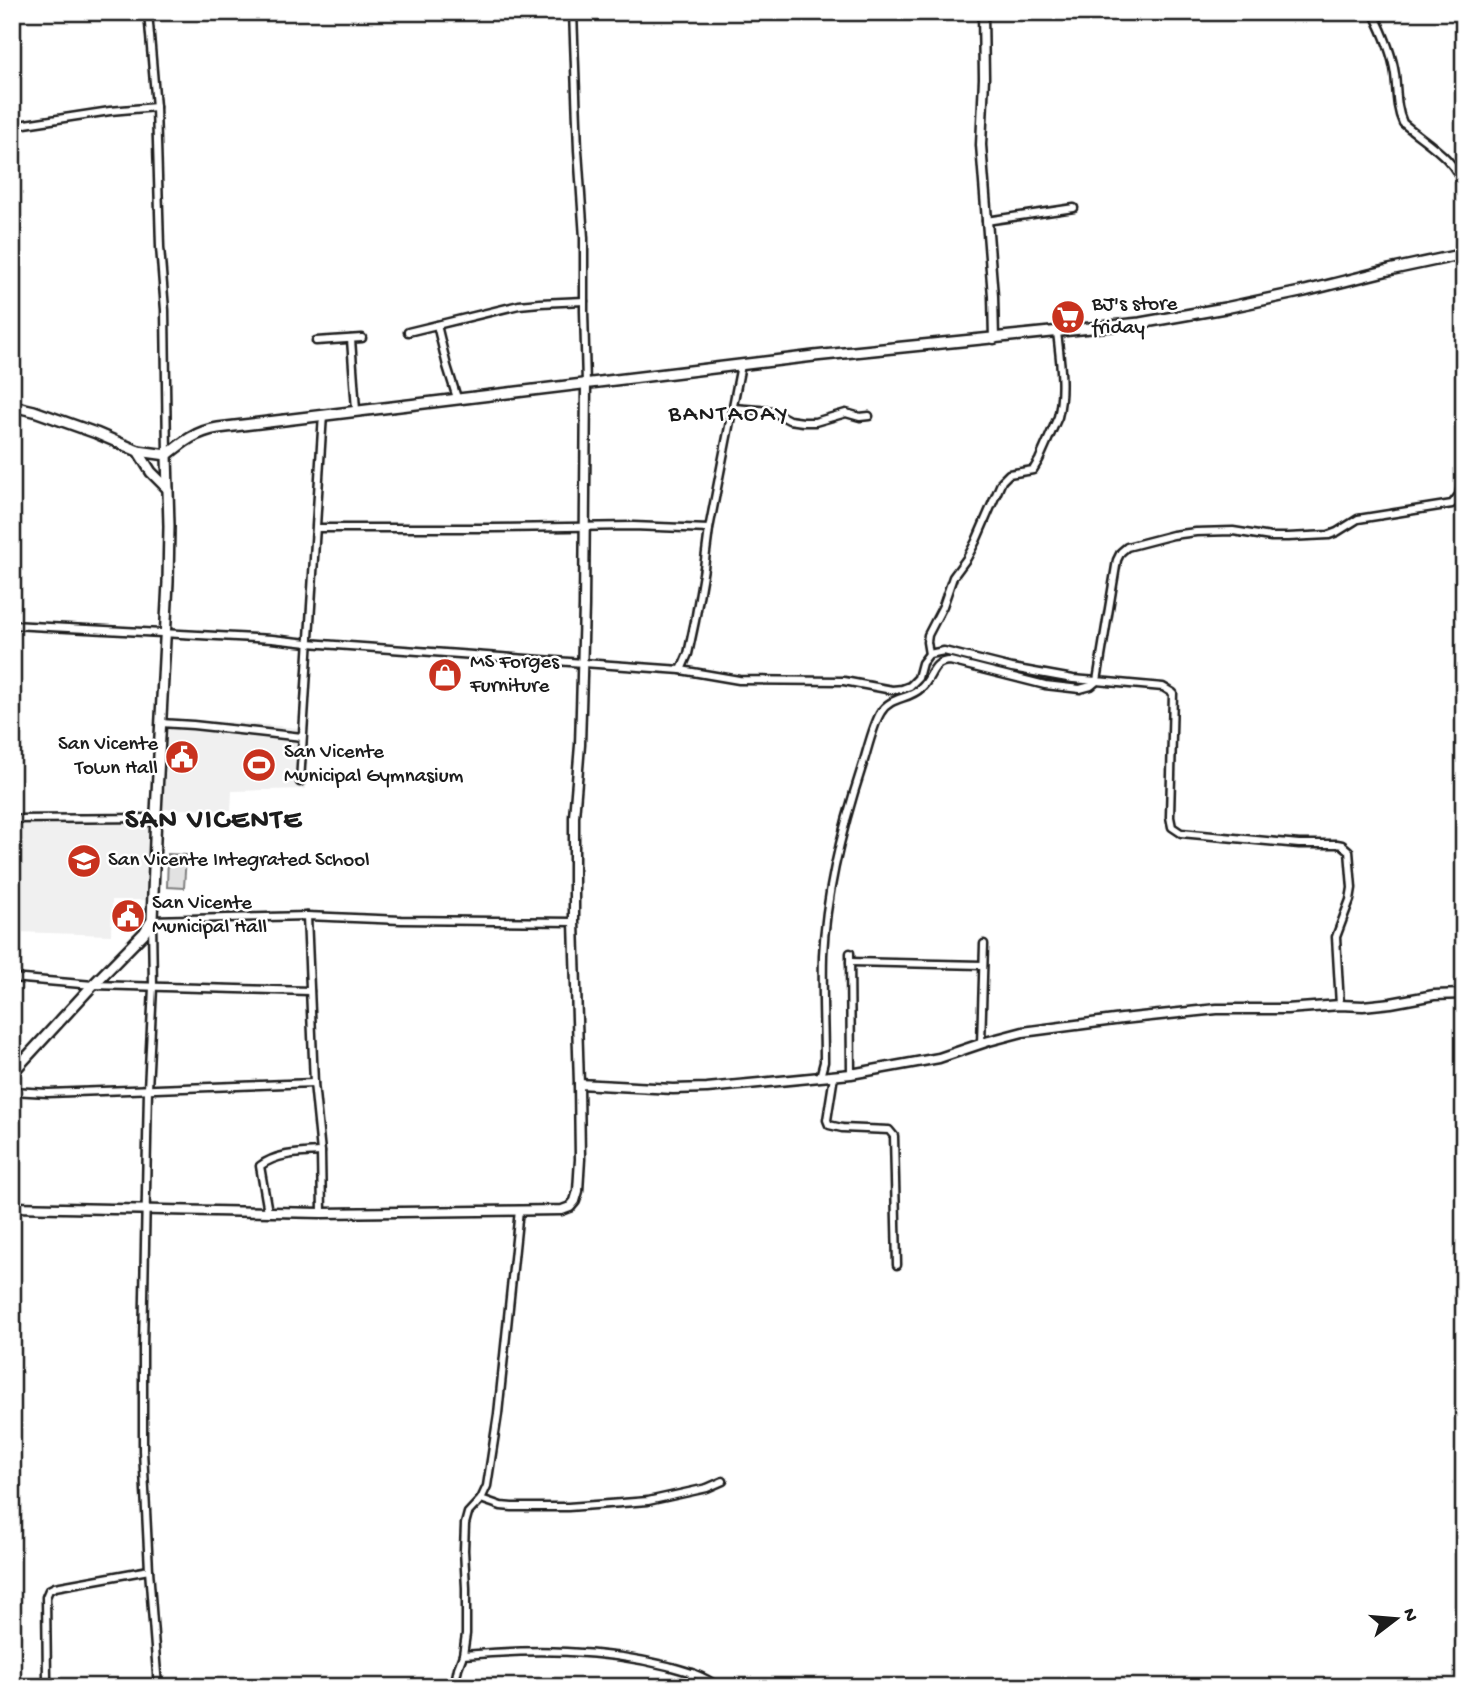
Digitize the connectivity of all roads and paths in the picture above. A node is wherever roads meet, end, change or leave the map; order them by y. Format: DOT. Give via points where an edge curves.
graph roads {
  1 [pos="148,12"];
  2 [pos="573,12"];
  3 [pos="982,12"];
  4 [pos="1373,12"];
  5 [pos="156,107"];
  6 [pos="12,126"];
  7 [pos="1464,188"];
  8 [pos="1074,208"];
  9 [pos="986,221"];
  10 [pos="1464,254"];
  11 [pos="584,301"];
  12 [pos="437,325"];
  13 [pos="408,332"];
  14 [pos="1057,332"];
  15 [pos="362,338"];
  16 [pos="351,339"];
  17 [pos="995,339"];
  18 [pos="316,341"];
  19 [pos="741,365"];
  20 [pos="586,384"];
  21 [pos="457,398"];
  22 [pos="12,406"];
  23 [pos="733,408"];
  24 [pos="356,410"];
  25 [pos="1464,410"];
  26 [pos="323,414"];
  27 [pos="869,416"];
  28 [pos="138,451"];
  29 [pos="167,455"];
  30 [pos="168,489"];
  31 [pos="585,527"];
  32 [pos="317,528"];
  33 [pos="709,529"];
  34 [pos="12,625"];
  35 [pos="164,632"];
  36 [pos="308,643"];
  37 [pos="929,654"];
  38 [pos="582,662"];
  39 [pos="681,670"];
  40 [pos="1097,681"];
  41 [pos="160,723"];
  42 [pos="302,737"];
  43 [pos="300,782"];
  44 [pos="156,818"];
  45 [pos="12,819"];
  46 [pos="307,916"];
  47 [pos="152,920"];
  48 [pos="574,922"];
  49 [pos="984,944"];
  50 [pos="849,953"];
  51 [pos="850,962"];
  52 [pos="982,965"];
  53 [pos="12,978"];
  54 [pos="93,985"];
  55 [pos="153,987"];
  56 [pos="310,991"];
  57 [pos="1464,994"];
  58 [pos="1340,1005"];
  59 [pos="981,1044"];
  60 [pos="12,1073"];
  61 [pos="851,1074"];
  62 [pos="834,1076"];
  63 [pos="820,1077"];
  64 [pos="314,1083"];
  65 [pos="579,1084"];
  66 [pos="148,1089"];
  67 [pos="12,1091"];
  68 [pos="321,1152"];
  69 [pos="12,1207"];
  70 [pos="146,1210"];
  71 [pos="519,1210"];
  72 [pos="268,1212"];
  73 [pos="322,1213"];
  74 [pos="897,1265"];
  75 [pos="723,1480"];
  76 [pos="481,1499"];
  77 [pos="149,1570"];
  78 [pos="463,1655"];
  79 [pos="693,1673"];
  80 [pos="59,1687"];
  81 [pos="158,1687"];
  82 [pos="454,1687"];
  83 [pos="687,1687"];
  84 [pos="718,1687"];
  1 -- 5 [label="street"];
  2 -- 11 [label="street"];
  3 -- 9 [label="street" via="981,145"];
  4 -- 7 [label="street" via="1392,56 1403,123 1444,155"];
  5 -- 6 [label="street"];
  5 -- 29 [label="street"];
  8 -- 9 [label="street"];
  9 -- 17 [label="street"];
  10 -- 14 [label="main road" via="1225,308"];
  11 -- 12 [label="street" via="519,305"];
  11 -- 20 [label="street"];
  12 -- 13 [label="street"];
  12 -- 21 [label="street"];
  14 -- 17 [label="main road"];
  14 -- 37 [label="street" via="1061,366 1058,417 1032,470 1009,474 1002,481 928,635"];
  15 -- 16 [label="street"];
  16 -- 18 [label="street"];
  16 -- 24 [label="street"];
  17 -- 19 [label="main road"];
  19 -- 20 [label="main road"];
  19 -- 23 [label="street"];
  20 -- 21 [label="main road"];
  20 -- 31 [label="street"];
  21 -- 24 [label="main road"];
  22 -- 28 [label="main road"];
  23 -- 27 [label="street" via="772,411 803,422 846,413"];
  23 -- 33 [label="street"];
  24 -- 26 [label="main road"];
  25 -- 40 [label="street" via="1462,482 1452,504 1358,519 1328,535 1196,532 1126,547 1116,560"];
  26 -- 29 [label="main road" via="207,430"];
  26 -- 32 [label="street"];
  28 -- 29 [label="main road"];
  28 -- 30 [label="main road"];
  29 -- 30 [label="main road"];
  30 -- 35 [label="main road"];
  31 -- 32 [label="street"];
  31 -- 33 [label="street"];
  31 -- 38 [label="street"];
  32 -- 36 [label="street"];
  33 -- 39 [label="street" via="693,632"];
  34 -- 35 [label="street"];
  35 -- 36 [label="street"];
  35 -- 41 [label="main road"];
  36 -- 38 [label="street"];
  36 -- 42 [label="street"];
  37 -- 39 [label="street" via="910,686 892,690 844,681 739,680"];
  37 -- 40 [label="street" via="944,651 1012,668"];
  38 -- 39 [label="street"];
  38 -- 48 [label="street"];
  40 -- 58 [label="street" via="1163,687 1173,693 1170,817 1175,830 1342,845 1349,851 1352,888 1336,937"];
  40 -- 63 [label="street" via="1080,690 943,661 922,688 890,702 879,714 850,803 831,883 823,954 824,1062"];
  41 -- 42 [label="street"];
  41 -- 44 [label="main road"];
  42 -- 43 [label="street"];
  44 -- 45 [label="street"];
  44 -- 47 [label="main road"];
  46 -- 47 [label="street"];
  46 -- 48 [label="street"];
  46 -- 56 [label="street"];
  47 -- 54 [label="main road"];
  47 -- 55 [label="street"];
  48 -- 65 [label="street"];
  49 -- 52 [label="street"];
  50 -- 51 [label="street"];
  51 -- 52 [label="street"];
  51 -- 61 [label="street"];
  52 -- 59 [label="street"];
  53 -- 54 [label="street"];
  54 -- 55 [label="street"];
  54 -- 60 [label="main road"];
  55 -- 56 [label="street"];
  55 -- 66 [label="street"];
  56 -- 64 [label="street"];
  57 -- 58 [label="street"];
  58 -- 59 [label="street" via="1217,1009 1122,1019 1023,1032"];
  59 -- 61 [label="street" via="939,1058"];
  61 -- 62 [label="street"];
  62 -- 63 [label="street"];
  62 -- 74 [label="street" via="829,1125 893,1133"];
  63 -- 65 [label="street" via="673,1089"];
  64 -- 66 [label="street"];
  64 -- 68 [label="street"];
  65 -- 71 [label="street" via="580,1159 575,1202 562,1210"];
  66 -- 67 [label="street"];
  66 -- 70 [label="street"];
  68 -- 72 [label="street" via="262,1163"];
  68 -- 73 [label="street"];
  69 -- 70 [label="street"];
  70 -- 72 [label="street"];
  70 -- 77 [label="street" via="143,1450"];
  71 -- 73 [label="street"];
  71 -- 76 [label="street" via="498,1414"];
  72 -- 73 [label="street"];
  75 -- 76 [label="street" via="707,1488 648,1500 595,1505 512,1507"];
  76 -- 78 [label="street" via="465,1524"];
  77 -- 80 [label="street" via="49,1590 47,1679"];
  77 -- 81 [label="street"];
  78 -- 79 [label="street" via="594,1652"];
  78 -- 82 [label="street"];
  79 -- 83 [label="street"];
  79 -- 84 [label="street"];
}
